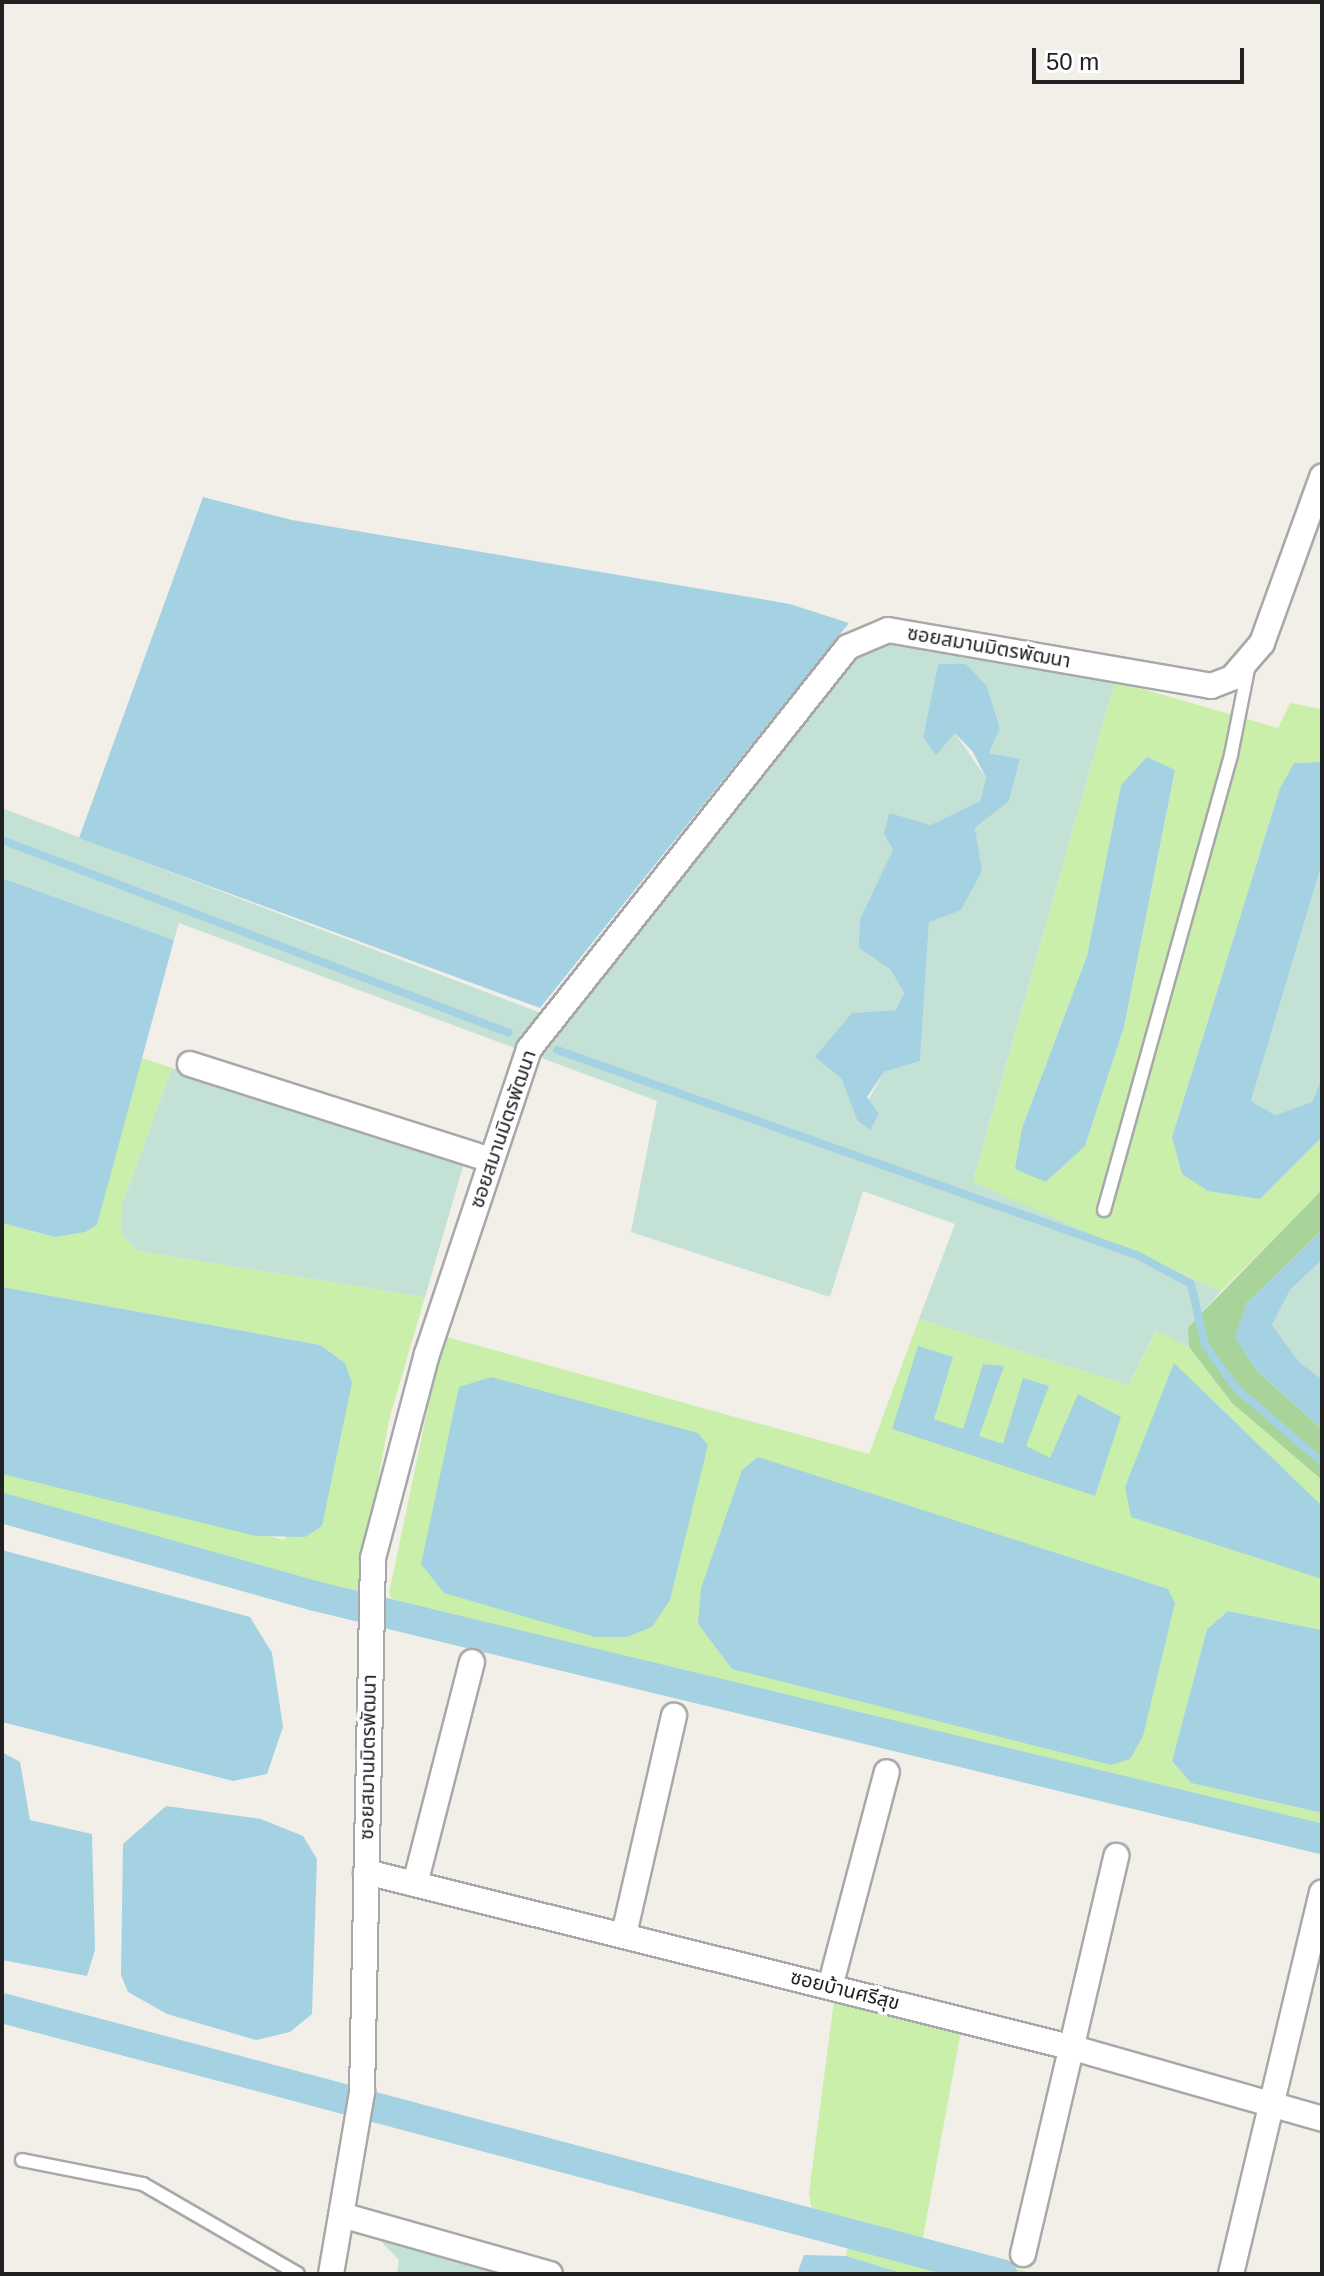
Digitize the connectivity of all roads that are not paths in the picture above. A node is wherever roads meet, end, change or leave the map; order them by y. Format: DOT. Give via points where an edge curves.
graph roads {
  1 [pos="1322,477"];
  2 [pos="1250,663"];
  3 [pos="190,1064"];
  4 [pos="490,1160"];
  5 [pos="1104,1210"];
  6 [pos="472,1662"];
  7 [pos="674,1716"];
  8 [pos="887,1772"];
  9 [pos="1116,1856"];
  10 [pos="366,1872"];
  11 [pos="415,1884"];
  12 [pos="1322,1893"];
  13 [pos="624,1934"];
  14 [pos="830,1987"];
  15 [pos="1070,2047"];
  16 [pos="1270,2105"];
  17 [pos="1322,2119"];
  18 [pos="22,2160"];
  19 [pos="345,2216"];
  20 [pos="1023,2254"];
  21 [pos="298,2274"];
  22 [pos="331,2274"];
  23 [pos="550,2274"];
  24 [pos="1231,2274"];
  1 -- 2 [label="street"];
  2 -- 4 [label="street, ซอยสมานมิตรพัฒนา" via="1211,686 913,633 865,634 545,1021 517,1076"];
  2 -- 5 [label="lane" via="1231,755"];
  3 -- 4 [label="street"];
  4 -- 10 [label="street, ซอยสมานมิตรพัฒนา" via="373,1558"];
  6 -- 11 [label="street"];
  7 -- 13 [label="street"];
  8 -- 14 [label="street"];
  9 -- 15 [label="street"];
  10 -- 11 [label="street, ซอยบ้านศรีสุข"];
  10 -- 19 [label="street, ซอยสมานมิตรพัฒนา" via="361,2103"];
  11 -- 13 [label="street, ซอยบ้านศรีสุข"];
  12 -- 16 [label="street"];
  13 -- 14 [label="street, ซอยบ้านศรีสุข"];
  14 -- 15 [label="street, ซอยบ้านศรีสุข"];
  15 -- 16 [label="street, ซอยบ้านศรีสุข"];
  15 -- 20 [label="street"];
  16 -- 17 [label="street, ซอยบ้านศรีสุข"];
  16 -- 24 [label="street"];
  18 -- 21 [label="lane" via="143,2184"];
  19 -- 22 [label="street, ซอยสมานมิตรพัฒนา"];
  19 -- 23 [label="street"];
}
